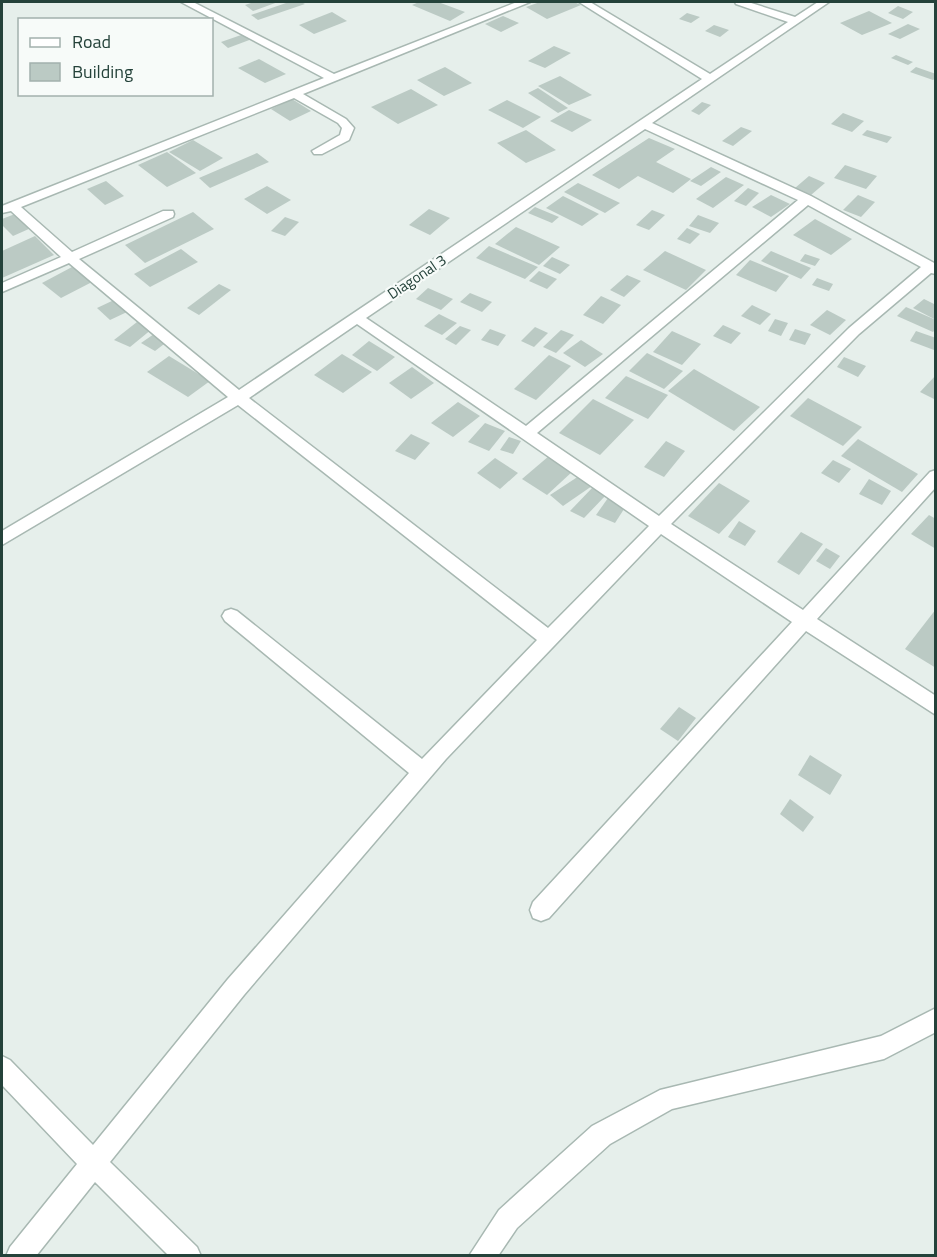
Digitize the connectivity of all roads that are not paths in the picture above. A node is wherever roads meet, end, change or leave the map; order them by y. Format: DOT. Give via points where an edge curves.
graph roads {
  1 [pos="186,2"];
  2 [pos="525,2"];
  3 [pos="584,2"];
  4 [pos="740,2"];
  5 [pos="824,2"];
  6 [pos="796,21"];
  7 [pos="332,78"];
  8 [pos="710,79"];
  9 [pos="293,93"];
  10 [pos="644,124"];
  11 [pos="318,151"];
  12 [pos="807,199"];
  13 [pos="7,209"];
  14 [pos="168,214"];
  15 [pos="69,258"];
  16 [pos="932,269"];
  17 [pos="2,288"];
  18 [pos="357,318"];
  19 [pos="239,397"];
  20 [pos="526,434"];
  21 [pos="936,476"];
  22 [pos="660,525"];
  23 [pos="2,538"];
  24 [pos="231,616"];
  25 [pos="806,621"];
  26 [pos="549,639"];
  27 [pos="936,707"];
  28 [pos="423,772"];
  29 [pos="541,910"];
  30 [pos="936,1019"];
  31 [pos="2,1068"];
  32 [pos="93,1163"];
  33 [pos="19,1256"];
  34 [pos="189,1256"];
  35 [pos="482,1256"];
  1 -- 7 [label="street"];
  2 -- 7 [label="street"];
  3 -- 8 [label="street"];
  4 -- 6 [label="street"];
  5 -- 6 [label="street, Diagonal 3"];
  6 -- 8 [label="street, Diagonal 3"];
  7 -- 9 [label="street"];
  8 -- 10 [label="street, Diagonal 3"];
  9 -- 11 [label="street" via="348,128 345,137"];
  9 -- 13 [label="street"];
  10 -- 12 [label="street"];
  10 -- 18 [label="street, Diagonal 3"];
  12 -- 16 [label="street"];
  12 -- 20 [label="street"];
  13 -- 15 [label="street"];
  14 -- 15 [label="street"];
  15 -- 17 [label="street"];
  15 -- 19 [label="street"];
  16 -- 22 [label="street" via="854,332"];
  18 -- 19 [label="street, Diagonal 3"];
  18 -- 20 [label="street"];
  19 -- 23 [label="street, Diagonal 3"];
  19 -- 26 [label="street"];
  20 -- 22 [label="street"];
  21 -- 25 [label="street"];
  22 -- 25 [label="street"];
  22 -- 26 [label="street"];
  24 -- 28 [label="street"];
  25 -- 27 [label="street"];
  25 -- 29 [label="street"];
  26 -- 28 [label="street"];
  28 -- 32 [label="street" via="236,987"];
  30 -- 35 [label="street" via="884,1047 668,1098 600,1135 508,1218"];
  31 -- 32 [label="street"];
  32 -- 33 [label="street"];
  32 -- 34 [label="street"];
}
